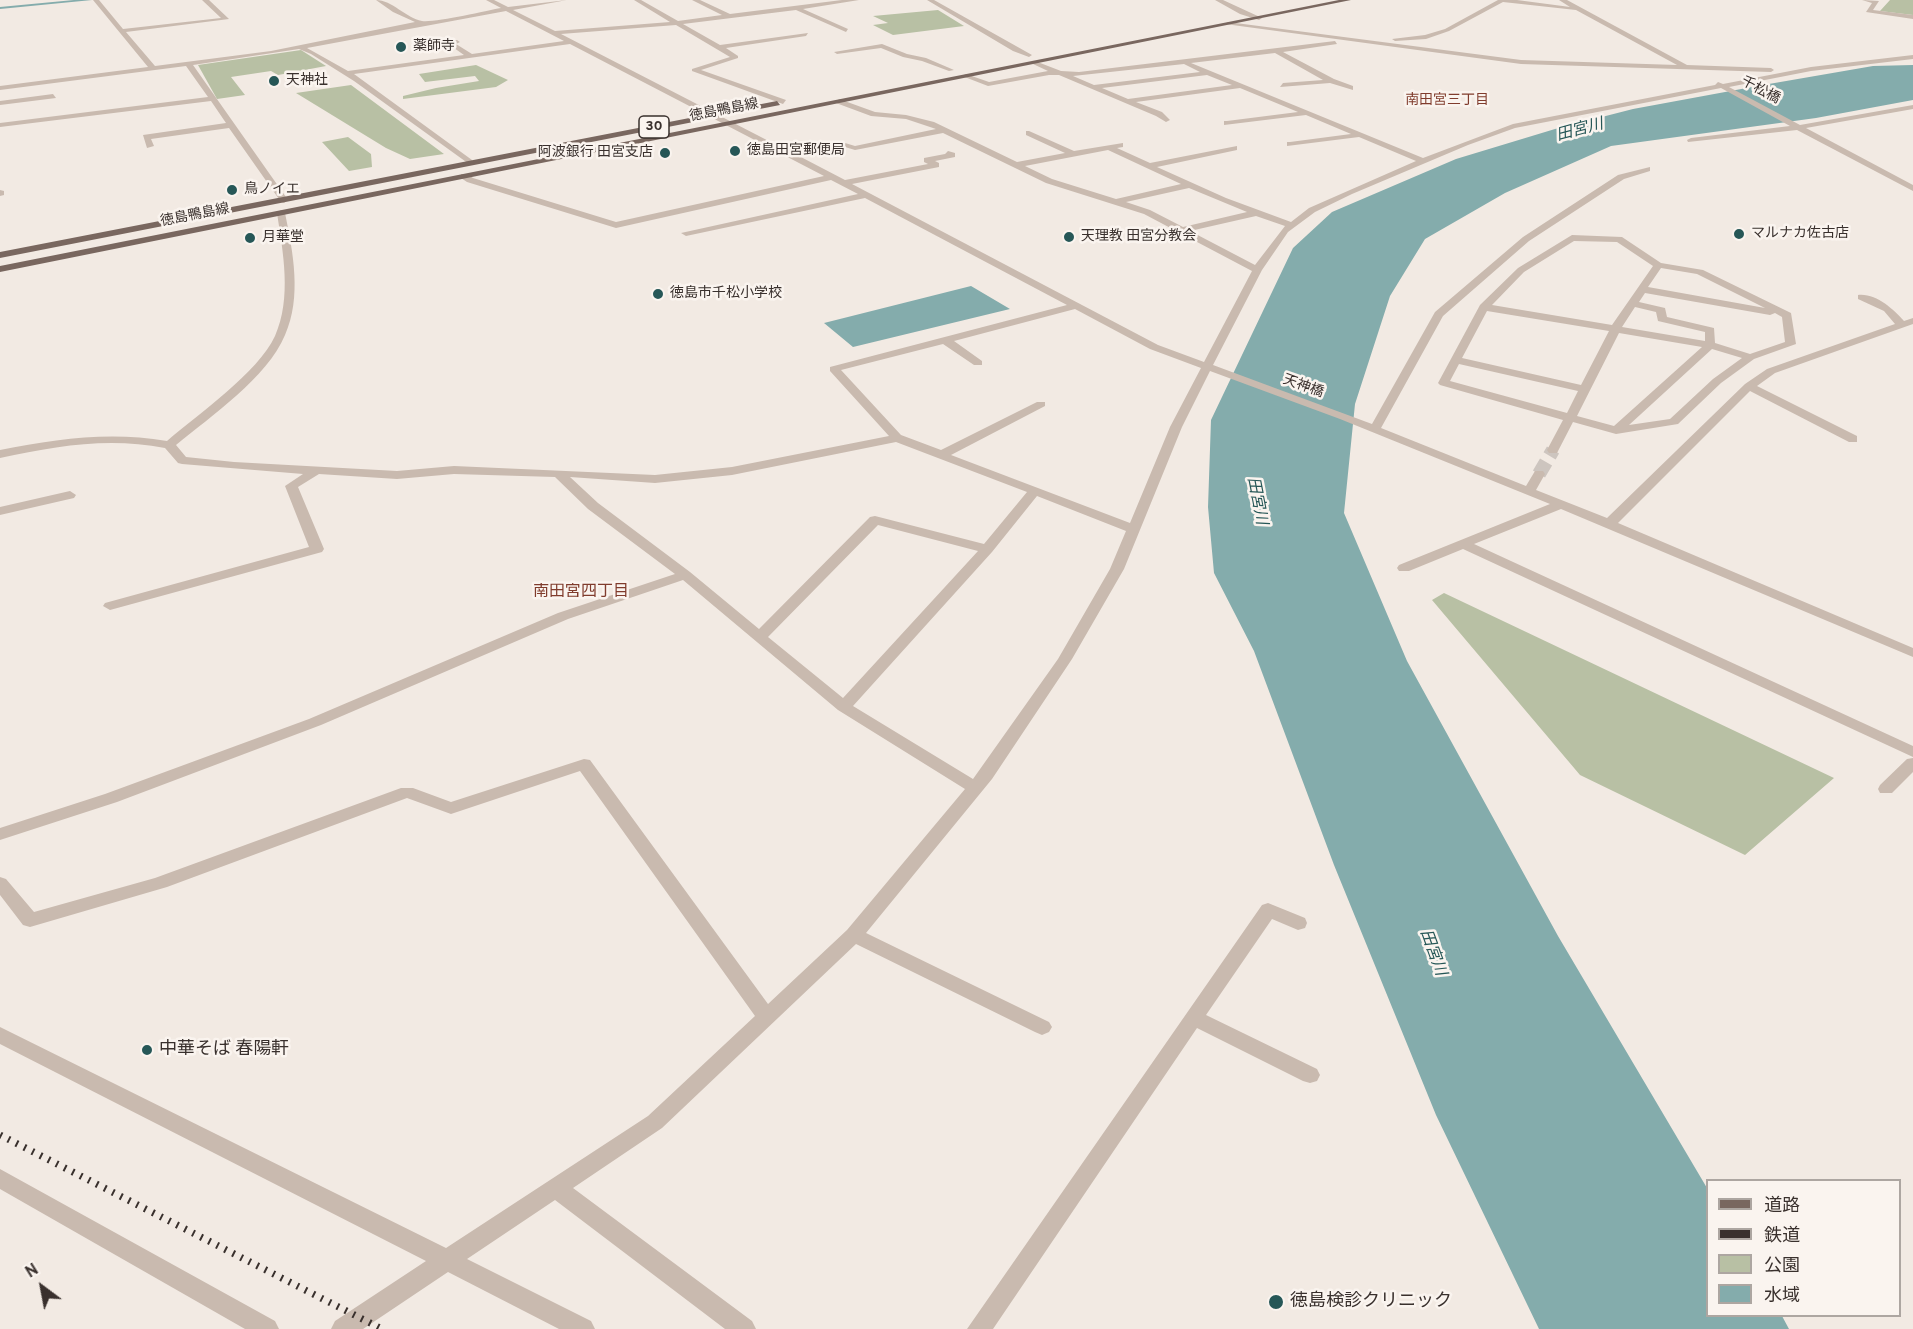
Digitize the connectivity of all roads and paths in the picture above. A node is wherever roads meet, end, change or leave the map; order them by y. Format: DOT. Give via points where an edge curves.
graph roads {
  1 [pos="96,0"];
  2 [pos="205,0"];
  3 [pos="379,0"];
  4 [pos="489,0"];
  5 [pos="564,0"];
  6 [pos="637,0"];
  7 [pos="695,0"];
  8 [pos="856,0"];
  9 [pos="930,0"];
  10 [pos="1218,0"];
  11 [pos="1308,0"];
  12 [pos="1348,0"];
  13 [pos="1483,0"];
  14 [pos="1562,0"];
  15 [pos="1864,0"];
  16 [pos="1501,1"];
  17 [pos="795,8"];
  18 [pos="506,9"];
  19 [pos="1579,9"];
  20 [pos="1242,13"];
  21 [pos="728,16"];
  22 [pos="1913,17"];
  23 [pos="1259,18"];
  24 [pos="422,23"];
  25 [pos="677,23"];
  26 [pos="1228,24"];
  27 [pos="684,28"];
  28 [pos="846,30"];
  29 [pos="120,31"];
  30 [pos="554,33"];
  31 [pos="806,34"];
  32 [pos="1354,40"];
  33 [pos="570,41"];
  34 [pos="457,42"];
  35 [pos="720,47"];
  36 [pos="296,48"];
  37 [pos="853,50"];
  38 [pos="1275,51"];
  39 [pos="837,52"];
  40 [pos="1029,55"];
  41 [pos="471,56"];
  42 [pos="1913,57"];
  43 [pos="871,58"];
  44 [pos="1035,63"];
  45 [pos="1187,63"];
  46 [pos="189,65"];
  47 [pos="152,67"];
  48 [pos="1686,67"];
  49 [pos="951,70"];
  50 [pos="1209,72"];
  51 [pos="347,73"];
  52 [pos="1063,73"];
  53 [pos="1792,73"];
  54 [pos="917,76"];
  55 [pos="966,76"];
  56 [pos="1703,76"];
  57 [pos="1331,81"];
  58 [pos="1283,85"];
  59 [pos="1720,85"];
  60 [pos="1242,86"];
  61 [pos="1090,87"];
  62 [pos="0,88"];
  63 [pos="1350,88"];
  64 [pos="53,96"];
  65 [pos="212,99"];
  66 [pos="794,100"];
  67 [pos="839,101"];
  68 [pos="1124,101"];
  69 [pos="783,102"];
  70 [pos="0,103"];
  71 [pos="1913,107"];
  72 [pos="1307,113"];
  73 [pos="715,115"];
  74 [pos="1166,120"];
  75 [pos="730,123"];
  76 [pos="927,123"];
  77 [pos="1227,123"];
  78 [pos="231,124"];
  79 [pos="0,125"];
  80 [pos="906,127"];
  81 [pos="1799,127"];
  82 [pos="944,130"];
  83 [pos="1029,133"];
  84 [pos="1360,135"];
  85 [pos="853,138"];
  86 [pos="1691,140"];
  87 [pos="1221,143"];
  88 [pos="1290,144"];
  89 [pos="845,145"];
  90 [pos="1123,145"];
  91 [pos="150,146"];
  92 [pos="1111,148"];
  93 [pos="1234,148"];
  94 [pos="1244,152"];
  95 [pos="948,153"];
  96 [pos="790,154"];
  97 [pos="1075,155"];
  98 [pos="1424,161"];
  99 [pos="468,162"];
  100 [pos="1017,165"];
  101 [pos="1149,166"];
  102 [pos="1647,169"];
  103 [pos="464,176"];
  104 [pos="832,177"];
  105 [pos="844,183"];
  106 [pos="1189,185"];
  107 [pos="1913,188"];
  108 [pos="867,195"];
  109 [pos="284,200"];
  110 [pos="1113,203"];
  111 [pos="281,213"];
  112 [pos="1256,213"];
  113 [pos="1293,225"];
  114 [pos="1182,230"];
  115 [pos="686,233"];
  116 [pos="0,255"];
  117 [pos="1658,265"];
  118 [pos="0,269"];
  119 [pos="1257,270"];
  120 [pos="1641,289"];
  121 [pos="1862,297"];
  122 [pos="1632,303"];
  123 [pos="1076,306"];
  124 [pos="1484,307"];
  125 [pos="1787,315"];
  126 [pos="1908,323"];
  127 [pos="1616,328"];
  128 [pos="945,340"];
  129 [pos="1710,345"];
  130 [pos="1750,357"];
  131 [pos="1456,360"];
  132 [pos="978,363"];
  133 [pos="1207,367"];
  134 [pos="1749,386"];
  135 [pos="1584,389"];
  136 [pos="1041,404"];
  137 [pos="1570,418"];
  138 [pos="1374,430"];
  139 [pos="1616,430"];
  140 [pos="897,438"];
  141 [pos="1853,439"];
  142 [pos="169,445"];
  143 [pos="1553,450"];
  144 [pos="0,454"];
  145 [pos="943,454"];
  146 [pos="318,470"];
  147 [pos="558,473"];
  148 [pos="1539,474"];
  149 [pos="1035,490"];
  150 [pos="1529,492"];
  151 [pos="70,495"];
  152 [pos="1560,505"];
  153 [pos="0,511"];
  154 [pos="1609,524"];
  155 [pos="1134,529"];
  156 [pos="1463,544"];
  157 [pos="987,549"];
  158 [pos="1404,568"];
  159 [pos="685,576"];
  160 [pos="110,606"];
  161 [pos="759,638"];
  162 [pos="1913,653"];
  163 [pos="844,707"];
  164 [pos="1913,752"];
  165 [pos="1913,763"];
  166 [pos="975,788"];
  167 [pos="1886,789"];
  168 [pos="0,834"];
  169 [pos="0,883"];
  170 [pos="1298,923"];
  171 [pos="854,934"];
  172 [pos="767,1017"];
  173 [pos="1193,1017"];
  174 [pos="1042,1027"];
  175 [pos="0,1035"];
  176 [pos="1310,1075"];
  177 [pos="0,1178"];
  178 [pos="556,1188"];
  179 [pos="449,1261"];
  180 [pos="267,1329"];
  181 [pos="343,1329"];
  182 [pos="583,1329"];
  183 [pos="744,1329"];
  184 [pos="979,1329"];
  1 -- 29 [label="street"];
  2 -- 29 [label="street" via="226,19"];
  3 -- 24 [label="street"];
  4 -- 18 [label="street, 天神橋"];
  5 -- 18 [label="street"];
  6 -- 25 [label="street"];
  7 -- 21 [label="street"];
  8 -- 17 [label="street"];
  9 -- 40 [label="street"];
  10 -- 20 [label="street"];
  11 -- 20 [label="main road"];
  12 -- 23 [label="main road, 徳島鴨島線 / 30"];
  13 -- 16 [label="street"];
  14 -- 19 [label="street"];
  15 -- 22 [label="street" via="1877,2 1868,11"];
  16 -- 19 [label="street"];
  16 -- 32 [label="street" via="1447,30 1425,37"];
  17 -- 21 [label="street"];
  17 -- 28 [label="street"];
  18 -- 24 [label="street"];
  18 -- 30 [label="street, 天神橋"];
  19 -- 48 [label="street"];
  20 -- 23 [label="street"];
  20 -- 40 [label="main road"];
  21 -- 25 [label="street"];
  23 -- 26 [label="main road, 徳島鴨島線 / 30"];
  24 -- 36 [label="street"];
  25 -- 27 [label="street"];
  25 -- 30 [label="street"];
  26 -- 32 [label="street"];
  26 -- 44 [label="main road, 徳島鴨島線 / 30"];
  27 -- 33 [label="street"];
  27 -- 35 [label="street"];
  29 -- 47 [label="street"];
  30 -- 33 [label="street, 天神橋"];
  31 -- 35 [label="street"];
  32 -- 38 [label="street"];
  32 -- 48 [label="street" via="1521,62"];
  33 -- 41 [label="street"];
  33 -- 73 [label="street, 天神橋"];
  34 -- 41 [label="street" via="450,43"];
  35 -- 69 [label="street" via="736,57 694,70"];
  36 -- 46 [label="street"];
  36 -- 51 [label="street" via="308,48"];
  37 -- 39 [label="street"];
  37 -- 43 [label="street"];
  37 -- 49 [label="street" via="882,46"];
  38 -- 45 [label="street"];
  38 -- 57 [label="street"];
  40 -- 49 [label="main road"];
  41 -- 51 [label="street"];
  42 -- 53 [label="street"];
  44 -- 52 [label="street"];
  44 -- 55 [label="main road, 徳島鴨島線 / 30"];
  45 -- 50 [label="street"];
  45 -- 52 [label="street"];
  46 -- 47 [label="street"];
  46 -- 65 [label="street"];
  47 -- 62 [label="street"];
  48 -- 53 [label="street"];
  48 -- 56 [label="street"];
  49 -- 54 [label="main road"];
  50 -- 60 [label="street"];
  50 -- 61 [label="street"];
  51 -- 99 [label="street"];
  52 -- 55 [label="street" via="987,84"];
  52 -- 61 [label="street"];
  53 -- 59 [label="street"];
  55 -- 67 [label="main road, 徳島鴨島線 / 30"];
  57 -- 58 [label="street"];
  57 -- 63 [label="street"];
  59 -- 81 [label="street, 千松橋"];
  59 -- 98 [label="street" via="1513,126"];
  60 -- 68 [label="street"];
  60 -- 72 [label="street"];
  61 -- 68 [label="street"];
  64 -- 70 [label="street"];
  65 -- 78 [label="street"];
  65 -- 79 [label="street" via="11,128"];
  66 -- 69 [label="main road, 徳島鴨島線 / 30"];
  67 -- 75 [label="main road, 徳島鴨島線 / 30"];
  67 -- 76 [label="street" via="874,114"];
  68 -- 74 [label="street"];
  69 -- 73 [label="main road, 徳島鴨島線 / 30"];
  71 -- 81 [label="street"];
  72 -- 77 [label="street"];
  72 -- 84 [label="street"];
  73 -- 75 [label="street, 天神橋"];
  73 -- 99 [label="main road, 徳島鴨島線 / 30"];
  75 -- 96 [label="street, 天神橋"];
  75 -- 103 [label="main road, 徳島鴨島線 / 30"];
  76 -- 80 [label="street"];
  76 -- 82 [label="street"];
  78 -- 91 [label="street" via="146,137"];
  78 -- 109 [label="street"];
  81 -- 86 [label="street"];
  81 -- 107 [label="street, 千松橋"];
  82 -- 89 [label="street" via="855,148"];
  82 -- 100 [label="street"];
  83 -- 97 [label="street"];
  84 -- 88 [label="street"];
  84 -- 98 [label="street"];
  85 -- 89 [label="street" via="843,140"];
  87 -- 93 [label="street"];
  89 -- 96 [label="street"];
  90 -- 92 [label="street"];
  92 -- 97 [label="street"];
  92 -- 101 [label="street"];
  93 -- 94 [label="street"];
  93 -- 101 [label="street"];
  95 -- 105 [label="street" via="952,155 927,160 936,165"];
  96 -- 104 [label="street, 天神橋"];
  97 -- 100 [label="street"];
  98 -- 113 [label="street" via="1321,206"];
  99 -- 109 [label="main road, 徳島鴨島線 / 30"];
  100 -- 110 [label="street" via="1048,181"];
  101 -- 106 [label="street"];
  102 -- 138 [label="street" via="1621,177 1526,239 1439,314"];
  103 -- 104 [label="street" via="616,225"];
  103 -- 111 [label="main road, 徳島鴨島線 / 30"];
  104 -- 105 [label="street, 天神橋"];
  105 -- 108 [label="street, 天神橋"];
  106 -- 110 [label="street"];
  106 -- 112 [label="street"];
  108 -- 115 [label="street"];
  108 -- 123 [label="street, 天神橋"];
  109 -- 116 [label="main road, 徳島鴨島線 / 30"];
  110 -- 114 [label="street" via="1147,212"];
  111 -- 118 [label="main road, 徳島鴨島線 / 30"];
  111 -- 142 [label="street" via="288,250 288,302 280,336 254,370"];
  112 -- 113 [label="street"];
  112 -- 114 [label="street"];
  113 -- 119 [label="street"];
  114 -- 119 [label="street"];
  117 -- 120 [label="street"];
  117 -- 124 [label="street" via="1619,239 1572,238 1521,270"];
  117 -- 125 [label="street" via="1700,272"];
  119 -- 133 [label="street"];
  120 -- 122 [label="street"];
  120 -- 125 [label="street"];
  121 -- 126 [label="street"];
  122 -- 127 [label="street"];
  122 -- 129 [label="street" via="1661,310 1662,319 1710,330"];
  123 -- 128 [label="street"];
  123 -- 133 [label="street, 天神橋" via="1154,347"];
  124 -- 127 [label="street"];
  124 -- 131 [label="street"];
  125 -- 130 [label="street" via="1791,344"];
  126 -- 134 [label="street" via="1771,371"];
  127 -- 129 [label="street"];
  127 -- 135 [label="street"];
  128 -- 132 [label="street"];
  128 -- 140 [label="street" via="834,369"];
  129 -- 130 [label="street"];
  129 -- 139 [label="street"];
  130 -- 139 [label="street" via="1717,381 1674,422"];
  131 -- 135 [label="street"];
  131 -- 137 [label="street" via="1444,383"];
  133 -- 138 [label="street, 天神橋"];
  133 -- 155 [label="street" via="1176,427"];
  134 -- 141 [label="street"];
  134 -- 154 [label="street"];
  135 -- 137 [label="street"];
  136 -- 145 [label="street"];
  137 -- 139 [label="street"];
  137 -- 143 [label="street"];
  138 -- 150 [label="street, 天神橋"];
  140 -- 145 [label="street"];
  140 -- 147 [label="street" via="732,471 655,479"];
  142 -- 144 [label="street" via="137,438 99,437"];
  142 -- 146 [label="street" via="182,460"];
  145 -- 149 [label="street"];
  146 -- 147 [label="street" via="397,475 454,470"];
  146 -- 160 [label="street" via="291,486 317,549"];
  147 -- 159 [label="street" via="592,506"];
  148 -- 150 [label="street"];
  149 -- 155 [label="street"];
  149 -- 157 [label="street"];
  150 -- 152 [label="street, 天神橋"];
  151 -- 153 [label="street"];
  152 -- 154 [label="street, 天神橋"];
  152 -- 156 [label="street"];
  154 -- 162 [label="street, 天神橋"];
  155 -- 166 [label="street" via="1117,569 1065,659"];
  156 -- 158 [label="street"];
  156 -- 164 [label="street"];
  157 -- 161 [label="street" via="875,520"];
  157 -- 163 [label="street"];
  159 -- 161 [label="street"];
  159 -- 168 [label="street" via="563,616 315,722 111,798"];
  161 -- 163 [label="street"];
  163 -- 166 [label="street"];
  165 -- 167 [label="street"];
  166 -- 171 [label="street"];
  169 -- 172 [label="street" via="30,920 161,883 407,792 451,808 584,764"];
  170 -- 173 [label="street" via="1268,910"];
  171 -- 172 [label="street"];
  171 -- 174 [label="street"];
  172 -- 178 [label="street" via="655,1122"];
  173 -- 176 [label="street"];
  173 -- 184 [label="street"];
  175 -- 179 [label="street"];
  177 -- 180 [label="street"];
  178 -- 179 [label="street"];
  178 -- 183 [label="street"];
  179 -- 181 [label="street"];
  179 -- 182 [label="street"];
}
